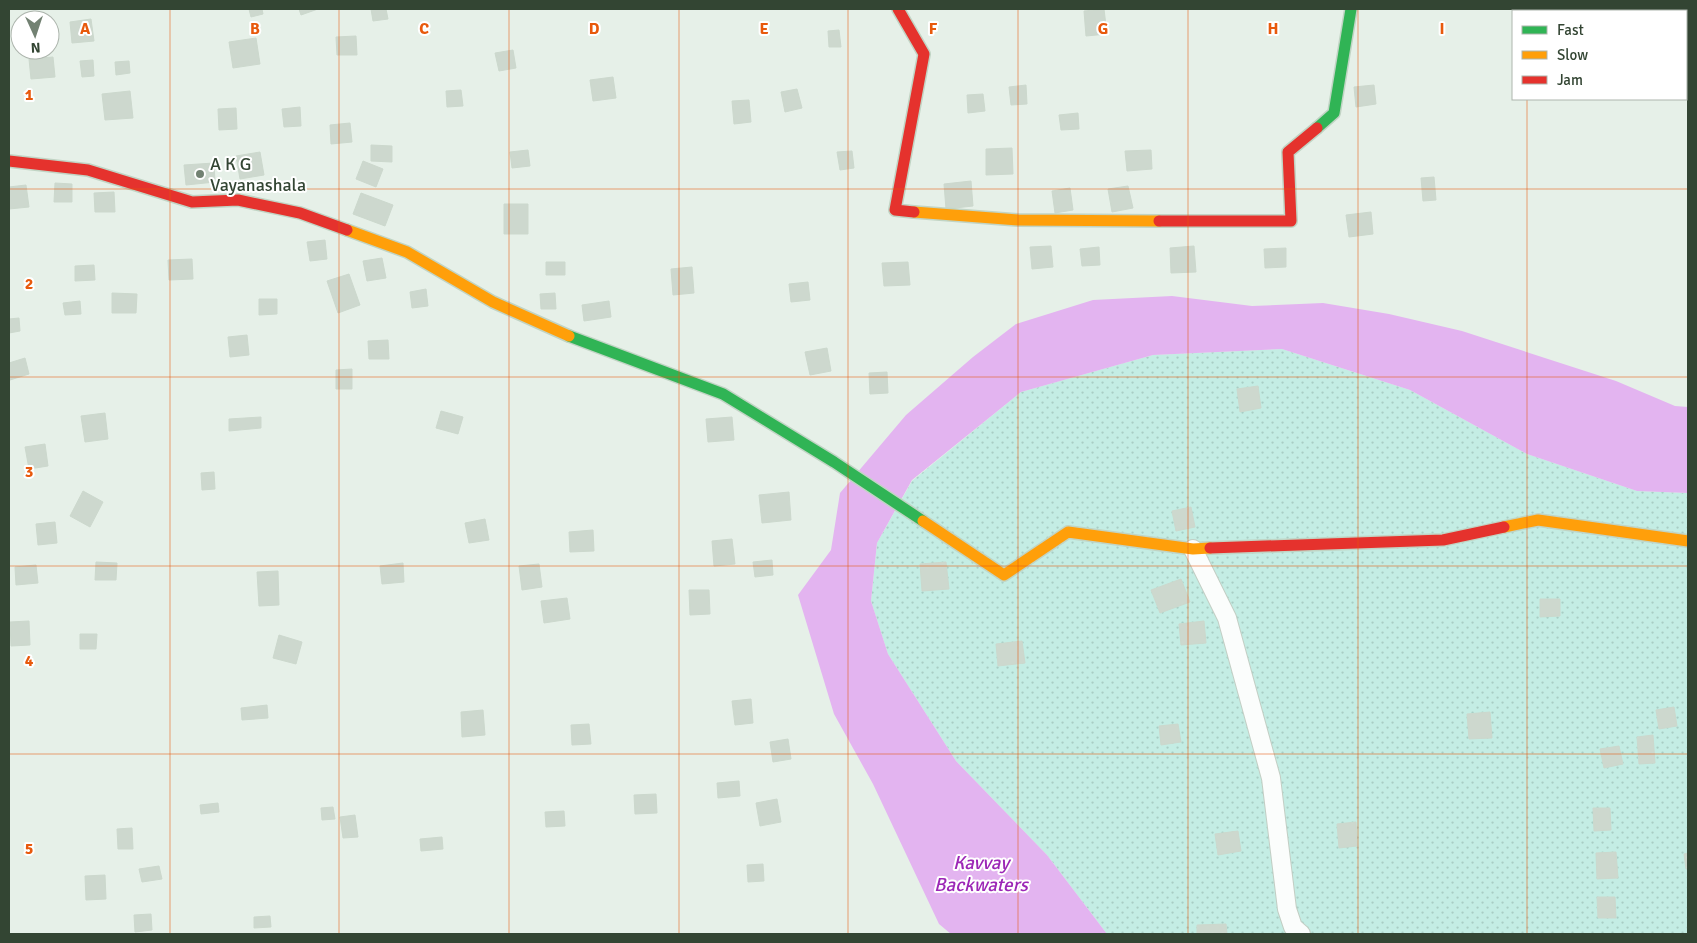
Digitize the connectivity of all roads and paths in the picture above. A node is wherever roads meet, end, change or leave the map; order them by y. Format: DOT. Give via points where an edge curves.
graph roads {
  1 [pos="898,9"];
  2 [pos="1351,9"];
  3 [pos="9,161"];
  4 [pos="1688,541"];
  5 [pos="1193,549"];
  6 [pos="1301,934"];
  1 -- 2 [label="street" via="924,54 894,210 1018,220 1291,221 1288,152 1334,112"];
  3 -- 5 [label="street" via="88,170 192,202 238,200 300,213 407,252 493,302 582,342 723,394 834,462 1004,575 1068,532"];
  4 -- 5 [label="street" via="1538,520 1443,540"];
  5 -- 6 [label="street" via="1227,618 1271,778 1287,909 1293,927"];
}
